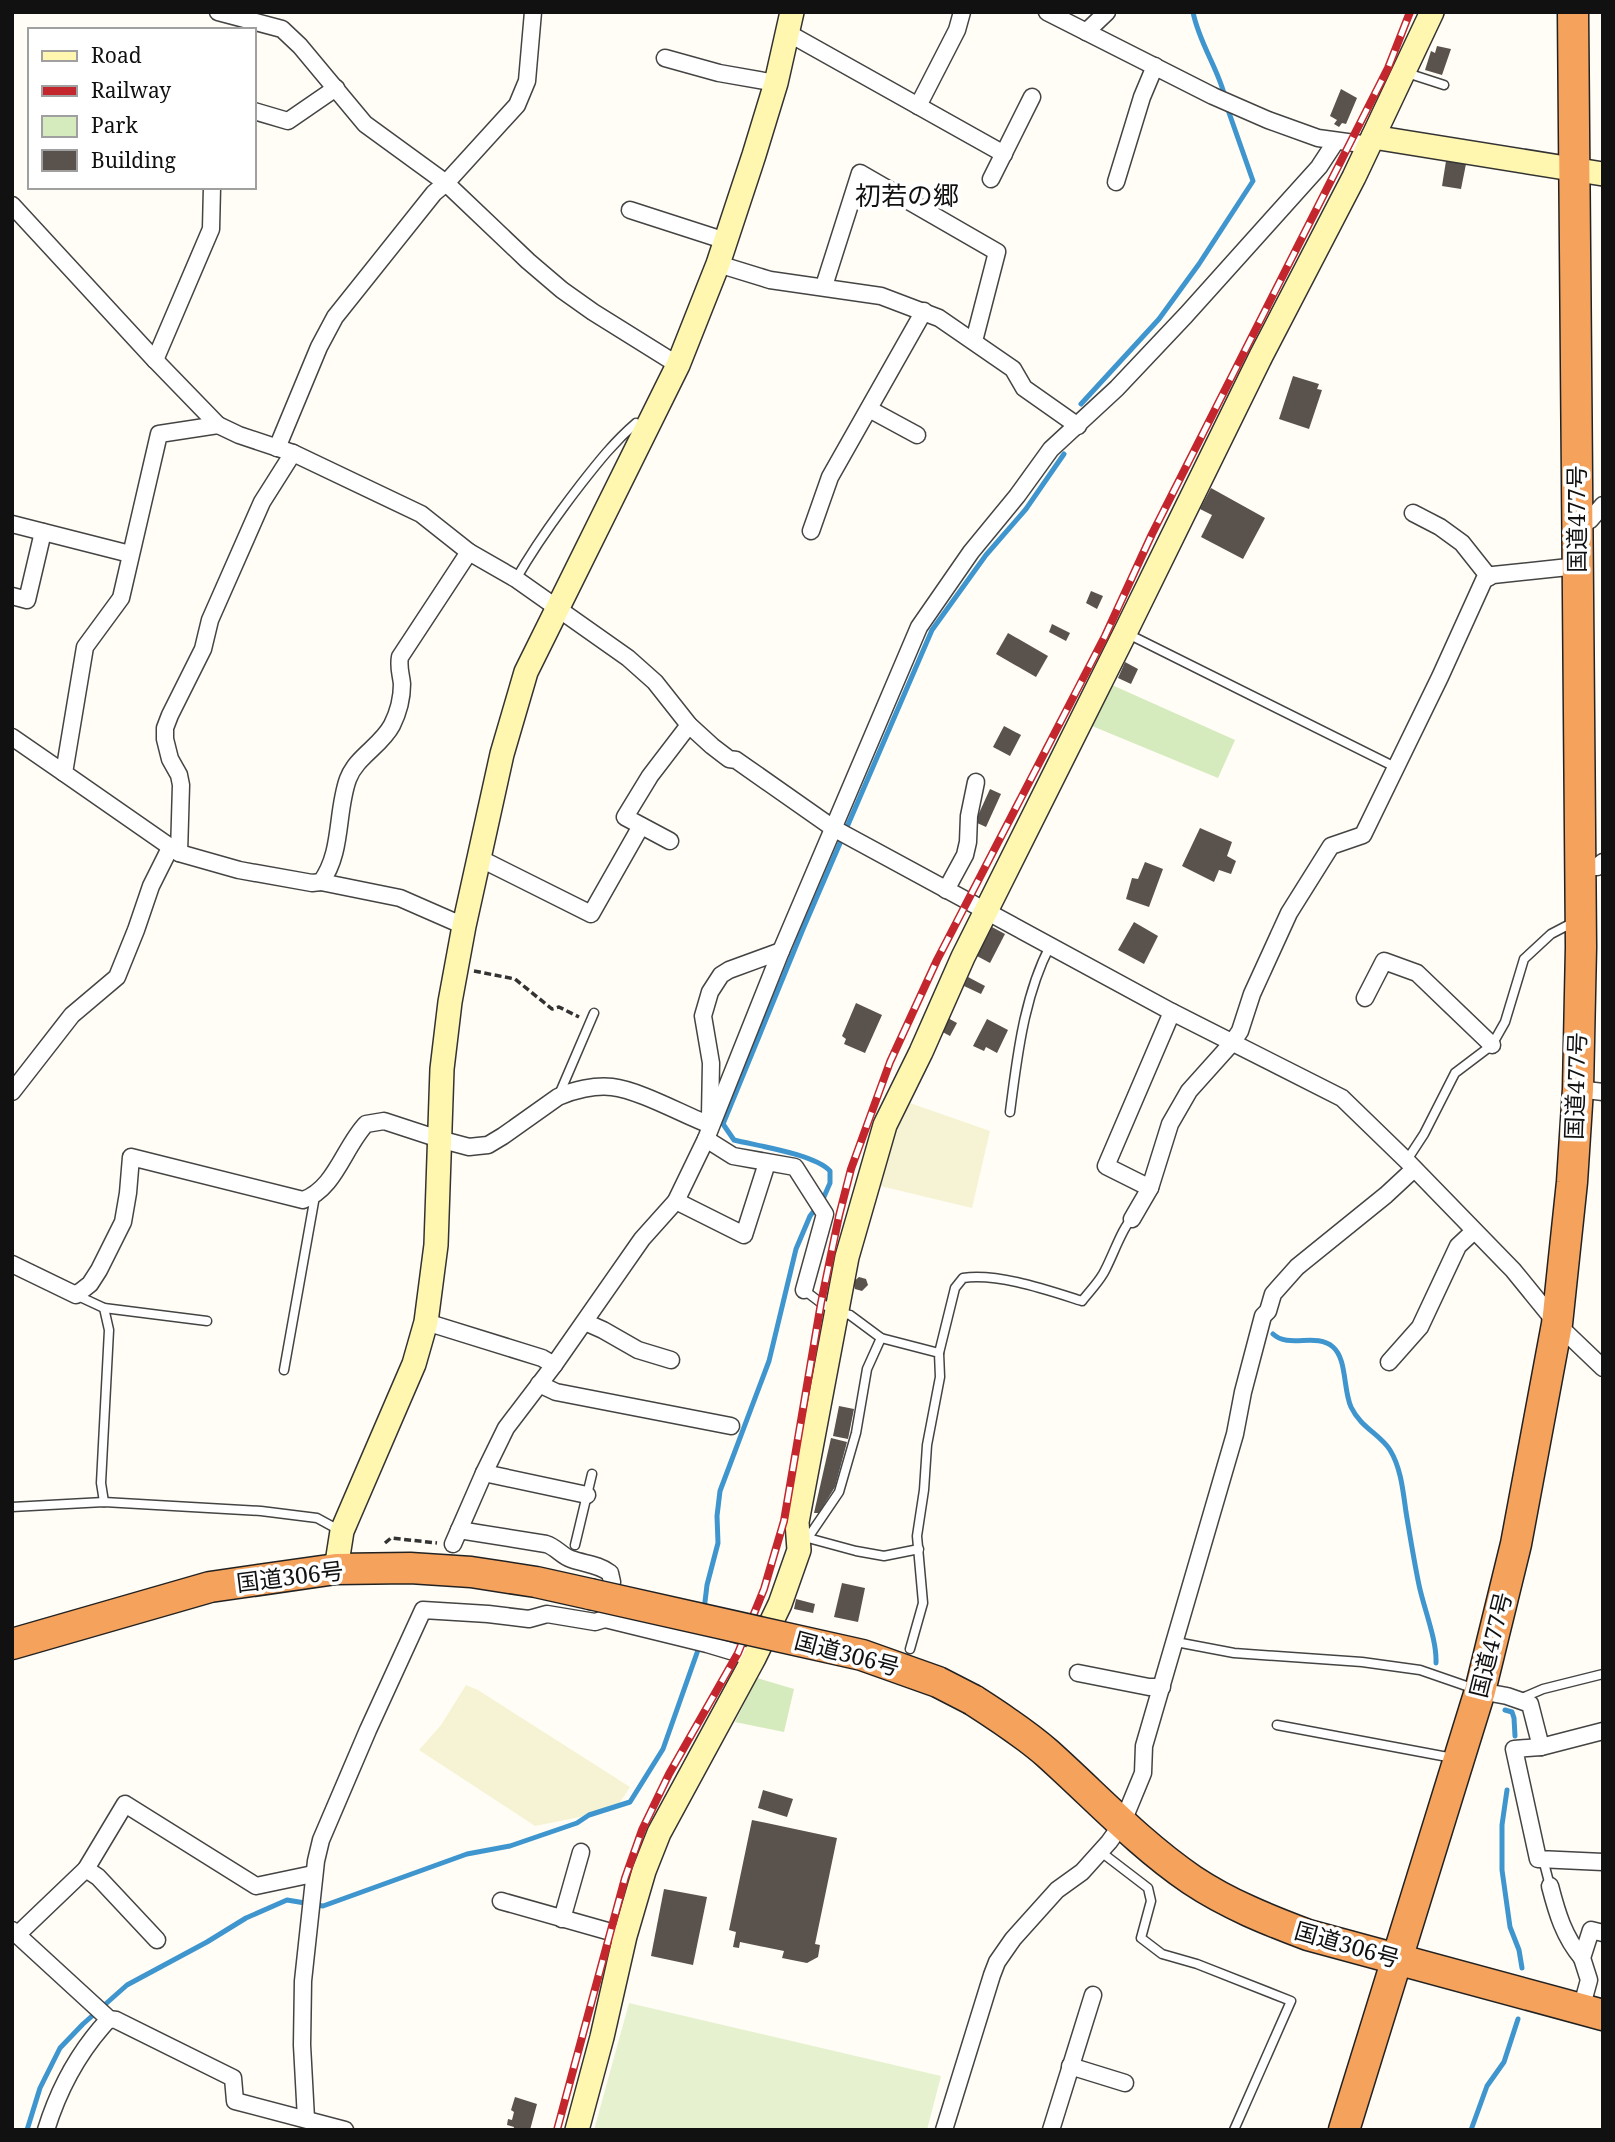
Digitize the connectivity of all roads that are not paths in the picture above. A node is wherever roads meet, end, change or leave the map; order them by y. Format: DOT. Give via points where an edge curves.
graph roads {
  1 [pos="218,12"];
  2 [pos="533,12"];
  3 [pos="962,12"];
  4 [pos="1047,12"];
  5 [pos="1107,12"];
  6 [pos="1573,12"];
  7 [pos="1432,14"];
  8 [pos="790,22"];
  9 [pos="1086,32"];
  10 [pos="665,58"];
  11 [pos="1155,66"];
  12 [pos="1405,72"];
  13 [pos="776,83"];
  14 [pos="1444,85"];
  15 [pos="336,88"];
  16 [pos="1032,97"];
  17 [pos="918,106"];
  18 [pos="256,112"];
  19 [pos="1336,141"];
  20 [pos="1371,141"];
  21 [pos="1004,154"];
  22 [pos="1589,172"];
  23 [pos="990,179"];
  24 [pos="1116,182"];
  25 [pos="446,183"];
  26 [pos="212,189"];
  27 [pos="12,205"];
  28 [pos="630,210"];
  29 [pos="726,241"];
  30 [pos="718,264"];
  31 [pos="824,286"];
  32 [pos="924,311"];
  33 [pos="974,341"];
  34 [pos="155,360"];
  35 [pos="678,365"];
  36 [pos="869,409"];
  37 [pos="636,423"];
  38 [pos="219,425"];
  39 [pos="1078,426"];
  40 [pos="917,435"];
  41 [pos="277,448"];
  42 [pos="293,453"];
  43 [pos="1603,505"];
  44 [pos="1413,513"];
  45 [pos="12,524"];
  46 [pos="1578,525"];
  47 [pos="811,531"];
  48 [pos="43,532"];
  49 [pos="469,552"];
  50 [pos="130,554"];
  51 [pos="1578,566"];
  52 [pos="1489,577"];
  53 [pos="516,579"];
  54 [pos="12,596"];
  55 [pos="557,608"];
  56 [pos="1125,633"];
  57 [pos="688,724"];
  58 [pos="12,737"];
  59 [pos="1397,768"];
  60 [pos="64,773"];
  61 [pos="976,782"];
  62 [pos="641,826"];
  63 [pos="834,829"];
  64 [pos="670,841"];
  65 [pos="174,851"];
  66 [pos="479,858"];
  67 [pos="1591,865"];
  68 [pos="321,882"];
  69 [pos="946,890"];
  70 [pos="986,912"];
  71 [pos="464,926"];
  72 [pos="1584,938"];
  73 [pos="1050,946"];
  74 [pos="781,951"];
  75 [pos="1365,998"];
  76 [pos="1172,1012"];
  77 [pos="594,1013"];
  78 [pos="1232,1043"];
  79 [pos="1492,1045"];
  80 [pos="1590,1091"];
  81 [pos="12,1092"];
  82 [pos="558,1097"];
  83 [pos="1010,1112"];
  84 [pos="708,1132"];
  85 [pos="439,1139"];
  86 [pos="768,1163"];
  87 [pos="1411,1165"];
  88 [pos="1150,1188"];
  89 [pos="315,1196"];
  90 [pos="676,1201"];
  91 [pos="1132,1219"];
  92 [pos="1474,1231"];
  93 [pos="12,1264"];
  94 [pos="804,1290"];
  95 [pos="76,1295"];
  96 [pos="104,1308"];
  97 [pos="837,1312"];
  98 [pos="207,1321"];
  99 [pos="426,1322"];
  100 [pos="585,1322"];
  101 [pos="1557,1324"];
  102 [pos="881,1338"];
  103 [pos="939,1353"];
  104 [pos="671,1360"];
  105 [pos="1388,1362"];
  106 [pos="554,1365"];
  107 [pos="1603,1368"];
  108 [pos="284,1370"];
  109 [pos="539,1384"];
  110 [pos="731,1426"];
  111 [pos="484,1473"];
  112 [pos="592,1474"];
  113 [pos="587,1494"];
  114 [pos="104,1502"];
  115 [pos="12,1507"];
  116 [pos="342,1531"];
  117 [pos="804,1544"];
  118 [pos="575,1545"];
  119 [pos="919,1549"];
  120 [pos="336,1569"];
  121 [pos="597,1607"];
  122 [pos="1176,1642"];
  123 [pos="12,1644"];
  124 [pos="910,1649"];
  125 [pos="754,1658"];
  126 [pos="1078,1673"];
  127 [pos="1603,1675"];
  128 [pos="1162,1688"];
  129 [pos="1480,1691"];
  130 [pos="1520,1699"];
  131 [pos="1277,1725"];
  132 [pos="1603,1731"];
  133 [pos="1541,1747"];
  134 [pos="1460,1759"];
  135 [pos="1122,1824"];
  136 [pos="581,1852"];
  137 [pos="1101,1852"];
  138 [pos="1543,1859"];
  139 [pos="1603,1862"];
  140 [pos="86,1869"];
  141 [pos="313,1874"];
  142 [pos="1550,1886"];
  143 [pos="501,1900"];
  144 [pos="562,1919"];
  145 [pos="15,1932"];
  146 [pos="1603,1933"];
  147 [pos="625,1936"];
  148 [pos="157,1940"];
  149 [pos="1582,1958"];
  150 [pos="1396,1959"];
  151 [pos="1093,1995"];
  152 [pos="1592,2012"];
  153 [pos="107,2017"];
  154 [pos="1070,2066"];
  155 [pos="1125,2082"];
  156 [pos="309,2123"];
  157 [pos="46,2130"];
  158 [pos="345,2130"];
  159 [pos="577,2130"];
  160 [pos="944,2130"];
  161 [pos="1051,2130"];
  162 [pos="1234,2130"];
  163 [pos="1344,2130"];
  1 -- 15 [label="street" via="282,29"];
  2 -- 25 [label="street" via="527,81 517,105"];
  3 -- 17 [label="street"];
  4 -- 9 [label="street"];
  5 -- 9 [label="street"];
  6 -- 22 [label="highway, 国道477号"];
  7 -- 12 [label="street"];
  8 -- 13 [label="street"];
  8 -- 17 [label="street"];
  9 -- 11 [label="street"];
  10 -- 13 [label="street"];
  11 -- 19 [label="street" via="1293,130"];
  11 -- 24 [label="street"];
  12 -- 14 [label="lane"];
  12 -- 20 [label="street"];
  13 -- 29 [label="street"];
  15 -- 18 [label="street" via="288,121"];
  15 -- 25 [label="street" via="365,124"];
  16 -- 21 [label="street"];
  17 -- 21 [label="street"];
  19 -- 20 [label="street"];
  19 -- 39 [label="street" via="1319,167 1186,315"];
  20 -- 22 [label="street"];
  20 -- 56 [label="street"];
  21 -- 23 [label="street"];
  22 -- 46 [label="highway, 国道477号"];
  25 -- 35 [label="street" via="562,290"];
  25 -- 41 [label="street" via="335,317"];
  26 -- 34 [label="street" via="211,229"];
  27 -- 34 [label="street"];
  28 -- 29 [label="street"];
  29 -- 30 [label="street"];
  30 -- 31 [label="street" via="770,279"];
  30 -- 35 [label="street"];
  31 -- 32 [label="street" via="881,296"];
  31 -- 33 [label="street" via="860,173 997,252"];
  32 -- 33 [label="street"];
  32 -- 36 [label="street"];
  33 -- 39 [label="street" via="1013,369 1024,387"];
  34 -- 38 [label="street"];
  35 -- 55 [label="street"];
  36 -- 40 [label="street"];
  36 -- 47 [label="street" via="830,477"];
  37 -- 53 [label="lane" via="616,440 564,506"];
  38 -- 41 [label="street"];
  38 -- 50 [label="street" via="159,434"];
  39 -- 63 [label="street" via="1051,449 919,627"];
  41 -- 42 [label="street"];
  42 -- 49 [label="street" via="421,514"];
  42 -- 65 [label="street" via="261,502 210,620 203,649 165,728 167,749 181,785"];
  43 -- 46 [label="street" via="1590,520"];
  44 -- 52 [label="street" via="1462,543"];
  45 -- 48 [label="street"];
  46 -- 51 [label="highway, 国道477号"];
  48 -- 50 [label="street"];
  48 -- 54 [label="street" via="27,600"];
  49 -- 53 [label="street"];
  49 -- 68 [label="street" via="400,657 402,686 396,715 387,733 348,778 336,844"];
  50 -- 60 [label="street" via="121,598 85,647"];
  51 -- 52 [label="street"];
  51 -- 67 [label="highway, 国道477号"];
  52 -- 59 [label="street"];
  53 -- 55 [label="street"];
  55 -- 57 [label="street" via="637,666"];
  55 -- 66 [label="street" via="526,672"];
  56 -- 59 [label="lane"];
  56 -- 70 [label="street"];
  57 -- 62 [label="street" via="625,817"];
  57 -- 63 [label="street" via="729,759"];
  58 -- 60 [label="street"];
  59 -- 78 [label="street" via="1363,835 1331,846 1289,913"];
  60 -- 65 [label="street"];
  61 -- 69 [label="street" via="965,855"];
  62 -- 64 [label="street"];
  62 -- 66 [label="street" via="591,914"];
  63 -- 69 [label="street"];
  63 -- 74 [label="street"];
  65 -- 68 [label="street" via="239,870"];
  65 -- 81 [label="street" via="150,886 117,976 72,1015"];
  66 -- 71 [label="street"];
  67 -- 72 [label="highway, 国道477号"];
  68 -- 71 [label="street" via="400,898"];
  69 -- 70 [label="street"];
  70 -- 73 [label="street"];
  70 -- 97 [label="street" via="885,1125 847,1258"];
  71 -- 85 [label="street" via="442,1069"];
  72 -- 79 [label="lane" via="1551,934 1524,959 1505,1022"];
  72 -- 80 [label="highway, 国道477号"];
  73 -- 76 [label="street"];
  73 -- 83 [label="lane" via="1020,1037"];
  74 -- 84 [label="street"];
  74 -- 84 [label="street" via="729,970 710,992 703,1016 711,1063"];
  75 -- 79 [label="street" via="1384,961 1417,973"];
  76 -- 78 [label="street"];
  76 -- 88 [label="street" via="1106,1166"];
  77 -- 82 [label="lane"];
  78 -- 87 [label="street" via="1342,1098"];
  78 -- 88 [label="street" via="1189,1091 1176,1113"];
  79 -- 87 [label="lane" via="1455,1073"];
  80 -- 101 [label="highway, 国道477号" via="1572,1182"];
  82 -- 84 [label="street" via="610,1086 648,1099"];
  82 -- 85 [label="street" via="488,1145 469,1147"];
  84 -- 86 [label="street" via="733,1156"];
  84 -- 90 [label="street"];
  85 -- 89 [label="street" via="384,1121 366,1124"];
  85 -- 99 [label="street" via="436,1245"];
  86 -- 90 [label="street" via="744,1235"];
  86 -- 94 [label="street" via="795,1167 825,1214"];
  87 -- 92 [label="street"];
  87 -- 122 [label="street" via="1386,1195 1297,1267 1273,1294"];
  88 -- 91 [label="street"];
  89 -- 95 [label="street" via="303,1200 131,1157 120,1230 90,1284"];
  89 -- 108 [label="lane"];
  90 -- 100 [label="street" via="642,1239"];
  91 -- 103 [label="lane" via="1104,1273 1082,1301 1033,1286 963,1278 955,1289"];
  92 -- 101 [label="street"];
  92 -- 105 [label="street" via="1458,1246 1420,1328"];
  93 -- 95 [label="street"];
  94 -- 97 [label="lane"];
  95 -- 96 [label="lane"];
  96 -- 98 [label="lane"];
  96 -- 114 [label="lane" via="109,1330 101,1483"];
  97 -- 102 [label="lane" via="850,1315"];
  97 -- 117 [label="street" via="797,1522"];
  99 -- 106 [label="street"];
  99 -- 116 [label="street" via="414,1364"];
  100 -- 104 [label="street" via="638,1350"];
  100 -- 106 [label="street"];
  101 -- 107 [label="street"];
  101 -- 129 [label="highway, 国道477号" via="1516,1544"];
  102 -- 103 [label="lane"];
  102 -- 117 [label="lane" via="867,1369 839,1492"];
  103 -- 119 [label="lane"];
  106 -- 109 [label="street"];
  109 -- 110 [label="street" via="556,1392"];
  109 -- 111 [label="street" via="506,1428"];
  111 -- 113 [label="street"];
  111 -- 121 [label="street" via="456,1537 546,1544 568,1558 602,1567 612,1582"];
  112 -- 113 [label="lane"];
  113 -- 118 [label="lane"];
  114 -- 115 [label="lane"];
  114 -- 116 [label="lane" via="298,1514"];
  116 -- 120 [label="street"];
  117 -- 119 [label="lane" via="884,1556"];
  117 -- 125 [label="street"];
  119 -- 124 [label="lane" via="923,1603"];
  120 -- 121 [label="highway, 国道306号" via="471,1572 536,1582"];
  120 -- 123 [label="highway, 国道306号" via="210,1587"];
  121 -- 125 [label="street"];
  121 -- 135 [label="highway, 国道306号, bridge" via="862,1655 926,1677 972,1700 1045,1751"];
  121 -- 141 [label="street" via="596,1622 547,1614 529,1619 423,1611 321,1840"];
  122 -- 128 [label="street"];
  122 -- 129 [label="lane" via="1234,1653 1362,1661 1420,1670"];
  125 -- 147 [label="street" via="659,1833"];
  126 -- 128 [label="street"];
  127 -- 130 [label="lane"];
  128 -- 135 [label="street" via="1144,1746 1143,1773"];
  129 -- 130 [label="street"];
  129 -- 134 [label="highway, 国道477号"];
  130 -- 133 [label="street" via="1530,1704"];
  131 -- 134 [label="lane"];
  132 -- 133 [label="street"];
  133 -- 138 [label="street" via="1514,1749 1538,1859"];
  134 -- 150 [label="highway, 国道477号"];
  135 -- 137 [label="street"];
  135 -- 150 [label="highway, 国道306号" via="1224,1900 1308,1935"];
  136 -- 144 [label="street"];
  137 -- 160 [label="street" via="1057,1890 998,1962"];
  137 -- 162 [label="lane" via="1148,1888 1151,1901 1142,1938 1162,1954 1291,2001"];
  138 -- 139 [label="street"];
  138 -- 142 [label="lane"];
  140 -- 141 [label="street" via="125,1804 256,1886"];
  140 -- 145 [label="street"];
  140 -- 148 [label="street" via="99,1877"];
  141 -- 156 [label="street" via="303,1982 302,2045"];
  142 -- 149 [label="street" via="1566,1937"];
  143 -- 144 [label="street"];
  144 -- 147 [label="street"];
  145 -- 153 [label="street"];
  146 -- 149 [label="street" via="1591,1930"];
  147 -- 159 [label="street"];
  149 -- 152 [label="street"];
  150 -- 152 [label="highway, 国道306号"];
  150 -- 163 [label="highway, 国道477号"];
  151 -- 154 [label="street"];
  153 -- 156 [label="street" via="233,2078 235,2101"];
  153 -- 157 [label="street" via="77,2060"];
  154 -- 155 [label="street"];
  154 -- 161 [label="street"];
  156 -- 158 [label="street"];
}
